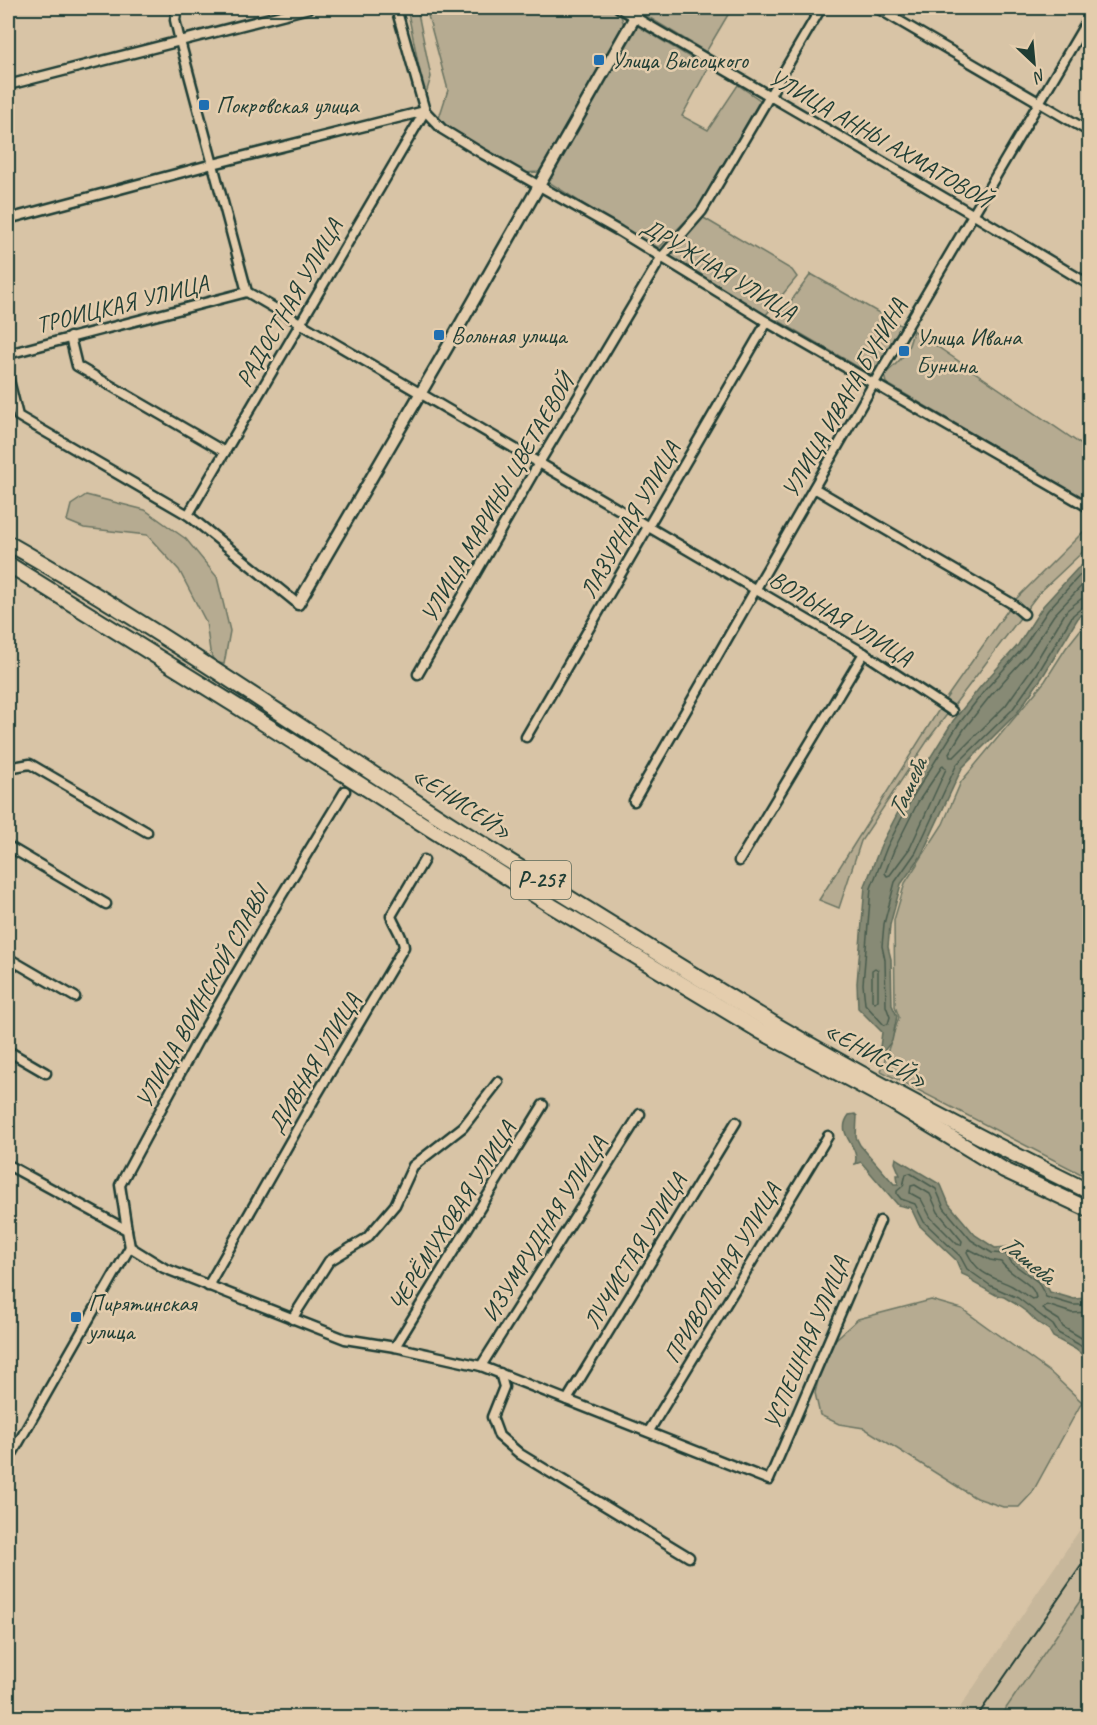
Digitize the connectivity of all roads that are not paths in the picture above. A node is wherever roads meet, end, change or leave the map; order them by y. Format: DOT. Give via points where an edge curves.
graph roads {
  1 [pos="177,8"];
  2 [pos="309,8"];
  3 [pos="396,8"];
  4 [pos="619,8"];
  5 [pos="821,8"];
  6 [pos="877,8"];
  7 [pos="637,12"];
  8 [pos="1089,16"];
  9 [pos="180,41"];
  10 [pos="8,85"];
  11 [pos="771,96"];
  12 [pos="1039,103"];
  13 [pos="425,111"];
  14 [pos="1089,132"];
  15 [pos="213,164"];
  16 [pos="538,185"];
  17 [pos="974,215"];
  18 [pos="8,219"];
  19 [pos="661,258"];
  20 [pos="1089,285"];
  21 [pos="247,292"];
  22 [pos="767,322"];
  23 [pos="300,323"];
  24 [pos="70,337"];
  25 [pos="8,354"];
  26 [pos="8,376"];
  27 [pos="874,383"];
  28 [pos="420,394"];
  29 [pos="225,452"];
  30 [pos="539,463"];
  31 [pos="814,488"];
  32 [pos="1089,508"];
  33 [pos="188,515"];
  34 [pos="649,528"];
  35 [pos="8,538"];
  36 [pos="8,543"];
  37 [pos="8,564"];
  38 [pos="45,564"];
  39 [pos="755,590"];
  40 [pos="297,603"];
  41 [pos="1024,614"];
  42 [pos="864,653"];
  43 [pos="417,674"];
  44 [pos="952,711"];
  45 [pos="526,737"];
  46 [pos="8,768"];
  47 [pos="345,791"];
  48 [pos="634,801"];
  49 [pos="147,832"];
  50 [pos="8,846"];
  51 [pos="424,860"];
  52 [pos="739,861"];
  53 [pos="106,904"];
  54 [pos="8,958"];
  55 [pos="75,997"];
  56 [pos="8,1051"];
  57 [pos="46,1073"];
  58 [pos="498,1082"];
  59 [pos="543,1106"];
  60 [pos="640,1114"];
  61 [pos="736,1122"];
  62 [pos="828,1136"];
  63 [pos="8,1165"];
  64 [pos="1089,1192"];
  65 [pos="1089,1210"];
  66 [pos="880,1221"];
  67 [pos="127,1230"];
  68 [pos="130,1247"];
  69 [pos="208,1286"];
  70 [pos="292,1319"];
  71 [pos="395,1347"];
  72 [pos="480,1366"];
  73 [pos="500,1373"];
  74 [pos="567,1400"];
  75 [pos="649,1431"];
  76 [pos="8,1461"];
  77 [pos="689,1557"];
  1 -- 9 [label="street" via="175,20"];
  2 -- 9 [label="street"];
  3 -- 13 [label="street, ДРУЖНАЯ УЛИЦА"];
  4 -- 7 [label="street, УЛИЦА АННЫ АХМАТОВОЙ"];
  5 -- 11 [label="street, УЛИЦА МАРИНЫ ЦВЕТАЕВОЙ"];
  6 -- 12 [label="street"];
  7 -- 11 [label="street, УЛИЦА АННЫ АХМАТОВОЙ"];
  7 -- 16 [label="street"];
  8 -- 12 [label="street, УЛИЦА ИВАНА БУНИНА"];
  9 -- 10 [label="street"];
  9 -- 15 [label="street"];
  11 -- 17 [label="street, УЛИЦА АННЫ АХМАТОВОЙ"];
  11 -- 19 [label="street, УЛИЦА МАРИНЫ ЦВЕТАЕВОЙ" via="702,211"];
  12 -- 14 [label="street"];
  12 -- 17 [label="street, УЛИЦА ИВАНА БУНИНА"];
  13 -- 15 [label="street"];
  13 -- 16 [label="street, ДРУЖНАЯ УЛИЦА" via="455,138"];
  13 -- 23 [label="street, РАДОСТНАЯ УЛИЦА"];
  15 -- 18 [label="street"];
  15 -- 21 [label="street"];
  16 -- 19 [label="street, ДРУЖНАЯ УЛИЦА"];
  16 -- 28 [label="street"];
  17 -- 20 [label="street, УЛИЦА АННЫ АХМАТОВОЙ"];
  17 -- 27 [label="street, УЛИЦА ИВАНА БУНИНА"];
  19 -- 22 [label="street, ДРУЖНАЯ УЛИЦА"];
  19 -- 30 [label="street, УЛИЦА МАРИНЫ ЦВЕТАЕВОЙ"];
  21 -- 23 [label="street, ВОЛЬНАЯ УЛИЦА"];
  21 -- 24 [label="street, ТРОИЦКАЯ УЛИЦА"];
  22 -- 27 [label="street, ДРУЖНАЯ УЛИЦА"];
  22 -- 34 [label="street, ЛАЗУРНАЯ УЛИЦА"];
  23 -- 28 [label="street, ВОЛЬНАЯ УЛИЦА"];
  23 -- 29 [label="street, РАДОСТНАЯ УЛИЦА"];
  24 -- 25 [label="street, ТРОИЦКАЯ УЛИЦА"];
  24 -- 29 [label="street" via="77,366"];
  26 -- 33 [label="street" via="18,416"];
  27 -- 31 [label="street, УЛИЦА ИВАНА БУНИНА"];
  27 -- 32 [label="street, ДРУЖНАЯ УЛИЦА"];
  28 -- 30 [label="street, ВОЛЬНАЯ УЛИЦА"];
  28 -- 40 [label="street"];
  29 -- 33 [label="street, РАДОСТНАЯ УЛИЦА"];
  30 -- 34 [label="street, ВОЛЬНАЯ УЛИЦА"];
  30 -- 43 [label="street, УЛИЦА МАРИНЫ ЦВЕТАЕВОЙ"];
  31 -- 39 [label="street, УЛИЦА ИВАНА БУНИНА"];
  31 -- 41 [label="street"];
  33 -- 40 [label="street"];
  34 -- 39 [label="street, ВОЛЬНАЯ УЛИЦА"];
  34 -- 45 [label="street, ЛАЗУРНАЯ УЛИЦА"];
  35 -- 38 [label="highway"];
  36 -- 38 [label="highway, «ЕНИСЕЙ» / Р-257"];
  37 -- 65 [label="highway, «ЕНИСЕЙ» / Р-257" via="552,906 750,1025 892,1102 1004,1170"];
  38 -- 64 [label="highway, «ЕНИСЕЙ» / Р-257" via="530,874 777,1025 902,1096"];
  39 -- 42 [label="street, ВОЛЬНАЯ УЛИЦА"];
  39 -- 48 [label="street, УЛИЦА ИВАНА БУНИНА"];
  42 -- 44 [label="street, ВОЛЬНАЯ УЛИЦА"];
  42 -- 52 [label="street"];
  46 -- 49 [label="street" via="30,764"];
  47 -- 67 [label="street, УЛИЦА ВОИНСКОЙ СЛАВЫ" via="209,1021 120,1185"];
  50 -- 53 [label="street"];
  51 -- 69 [label="street, ДИВНАЯ УЛИЦА" via="391,916 404,939 404,947"];
  54 -- 55 [label="street"];
  56 -- 57 [label="street"];
  58 -- 70 [label="street" via="463,1127 413,1166 396,1205 367,1238 329,1261"];
  59 -- 71 [label="street, ЧЕРЁМУХОВАЯ УЛИЦА"];
  60 -- 72 [label="street, ИЗУМРУДНАЯ УЛИЦА"];
  61 -- 74 [label="street, ЛУЧИСТАЯ УЛИЦА"];
  62 -- 75 [label="street, ПРИВОЛЬНАЯ УЛИЦА"];
  63 -- 67 [label="street"];
  66 -- 75 [label="street, УСПЕШНАЯ УЛИЦА" via="769,1480"];
  67 -- 68 [label="street, УЛИЦА ВОИНСКОЙ СЛАВЫ"];
  68 -- 69 [label="street" via="164,1268"];
  68 -- 76 [label="street"];
  69 -- 70 [label="street"];
  70 -- 71 [label="street" via="345,1340"];
  71 -- 72 [label="street"];
  72 -- 73 [label="street"];
  73 -- 74 [label="street"];
  73 -- 77 [label="street" via="504,1387 492,1418 499,1436 520,1454"];
  74 -- 75 [label="street"];
}
